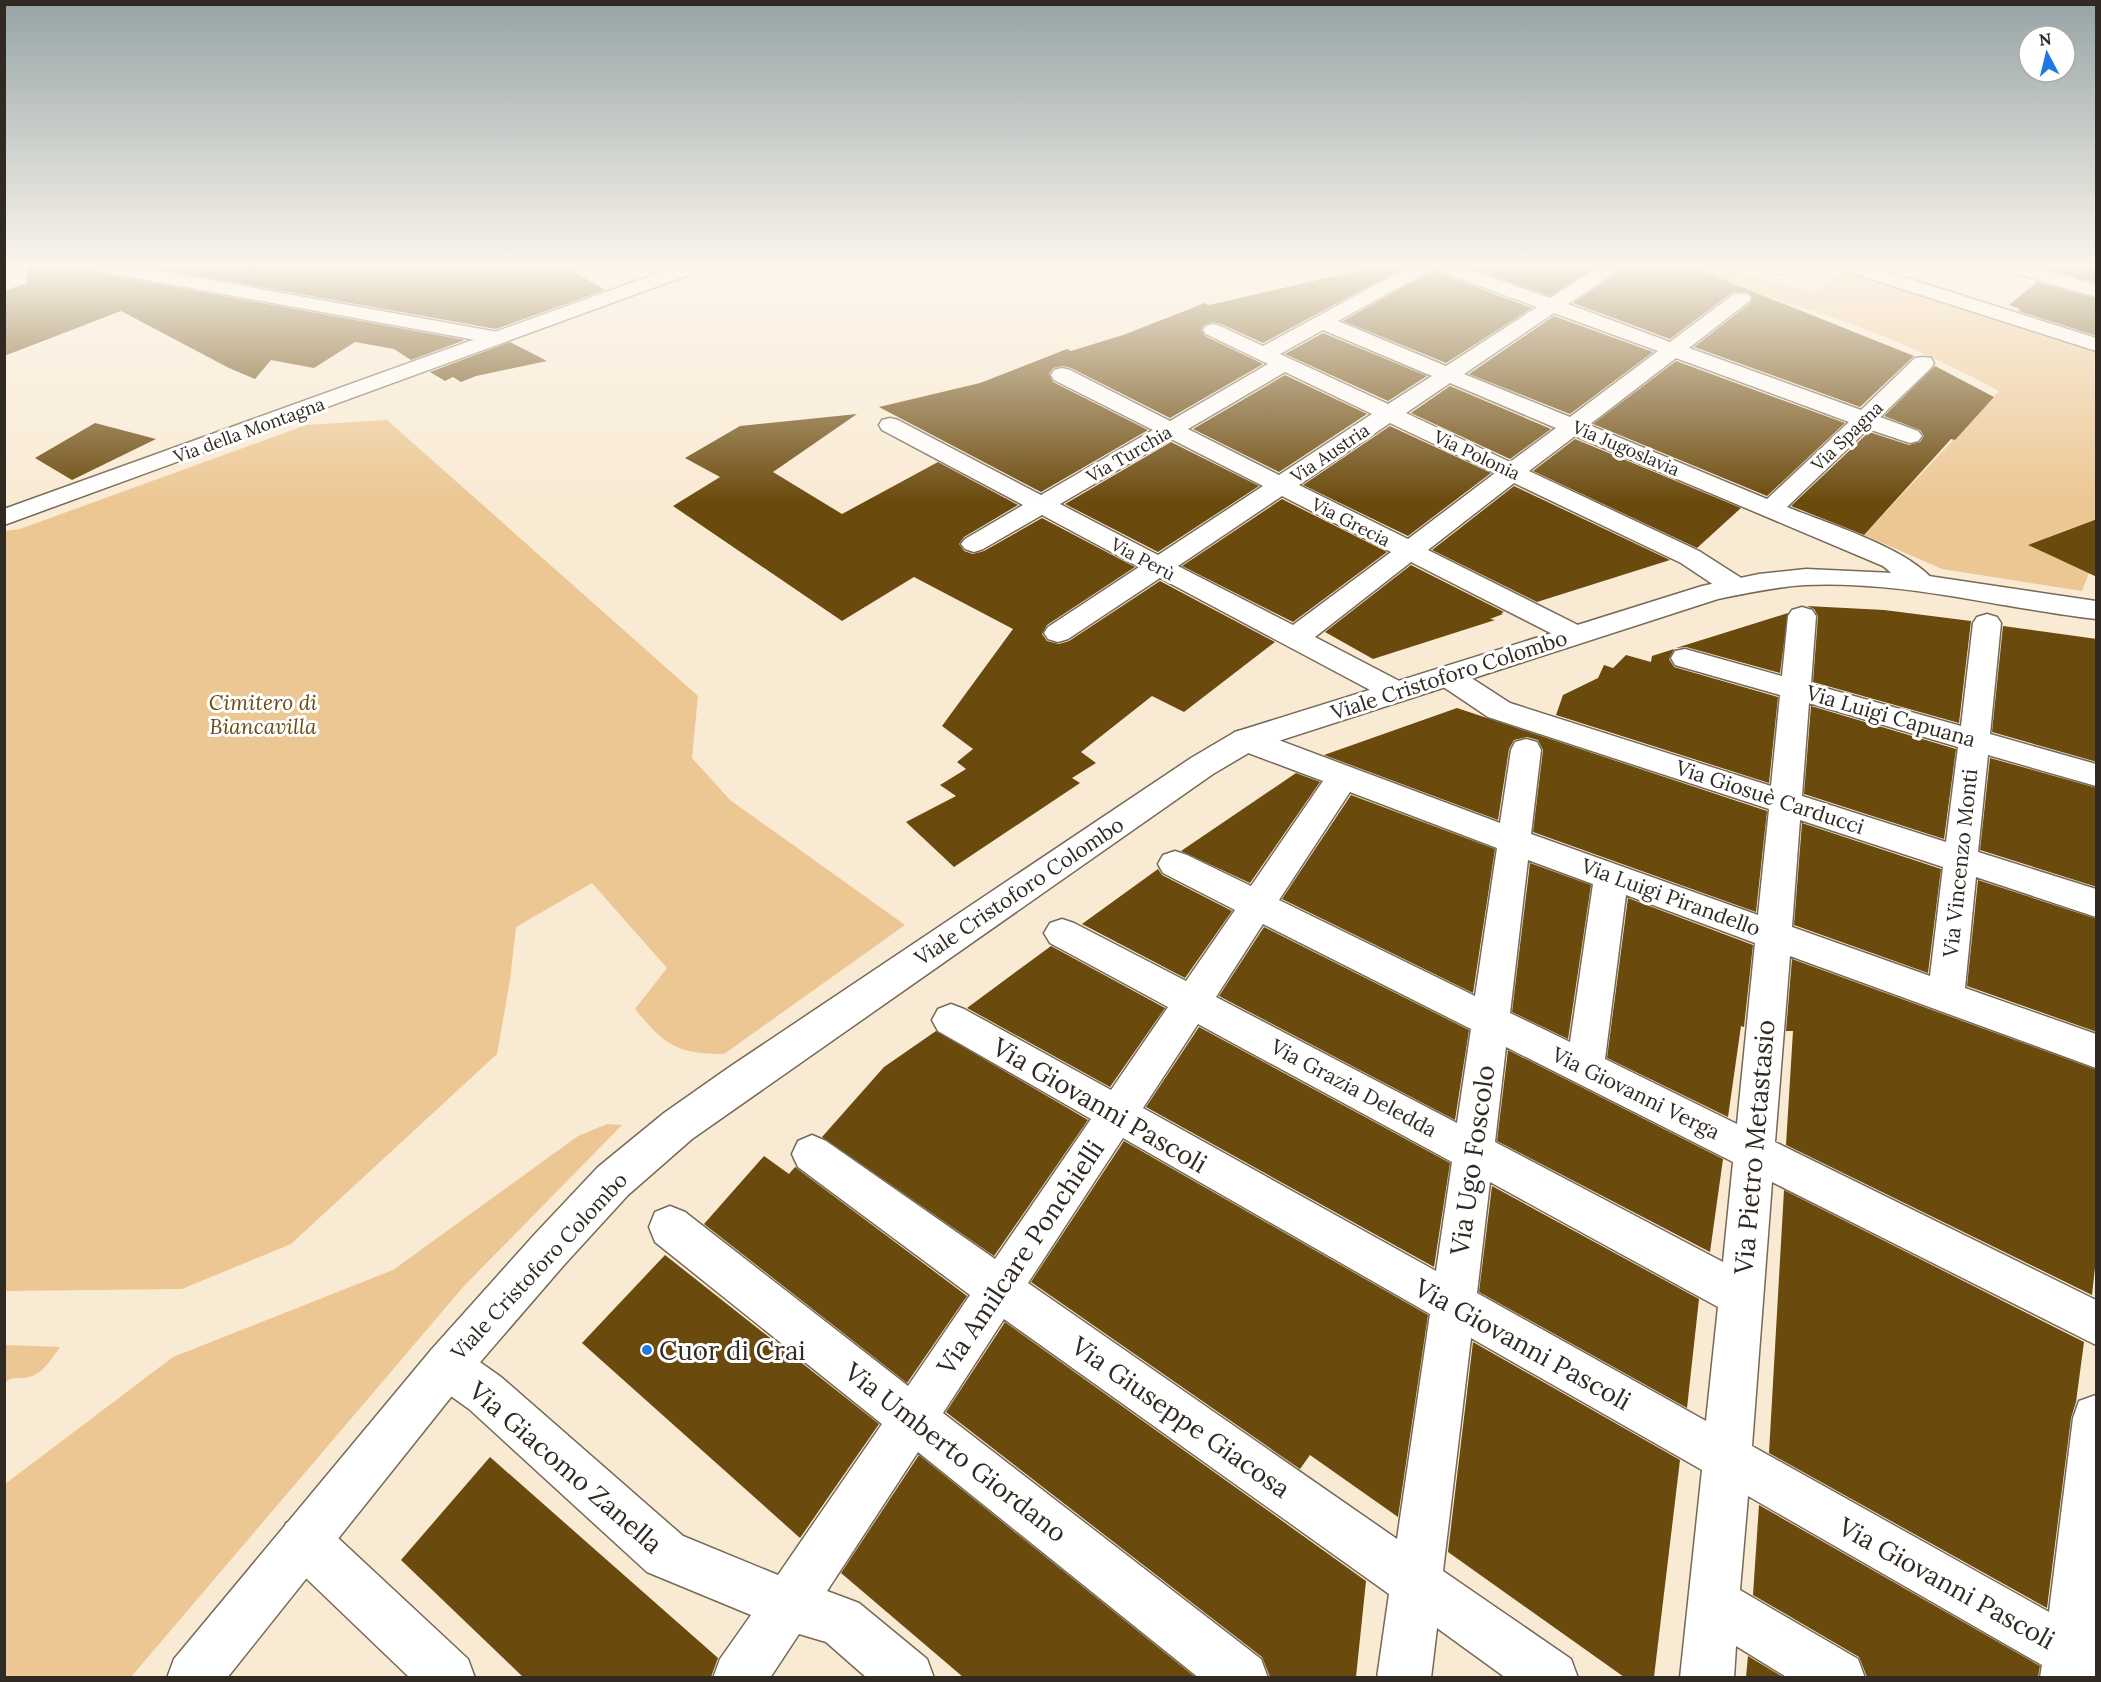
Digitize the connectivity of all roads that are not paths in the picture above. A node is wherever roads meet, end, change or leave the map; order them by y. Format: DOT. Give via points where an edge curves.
graph roads {
  1 [pos="480,344"];
  2 [pos="1243,344"];
  3 [pos="1281,344"];
  4 [pos="1377,344"];
  5 [pos="1493,344"];
  6 [pos="1658,344"];
  7 [pos="1680,344"];
  8 [pos="1673,350"];
  9 [pos="1263,354"];
  10 [pos="1923,363"];
  11 [pos="1284,364"];
  12 [pos="1448,374"];
  13 [pos="1062,375"];
  14 [pos="1389,414"];
  15 [pos="1864,420"];
  16 [pos="890,425"];
  17 [pos="1573,426"];
  18 [pos="1170,430"];
  19 [pos="1910,436"];
  20 [pos="1513,472"];
  21 [pos="1281,486"];
  22 [pos="1042,505"];
  23 [pos="1771,509"];
  24 [pos="4,518"];
  25 [pos="974,544"];
  26 [pos="1409,551"];
  27 [pos="1158,567"];
  28 [pos="1923,584"];
  29 [pos="1736,587"];
  30 [pos="2097,610"];
  31 [pos="1802,616"];
  32 [pos="1987,623"];
  33 [pos="1058,633"];
  34 [pos="1576,635"];
  35 [pos="1295,638"];
  36 [pos="1685,658"];
  37 [pos="1449,677"];
  38 [pos="1796,688"];
  39 [pos="1397,692"];
  40 [pos="1246,740"];
  41 [pos="1974,740"];
  42 [pos="1526,750"];
  43 [pos="2097,776"];
  44 [pos="1342,778"];
  45 [pos="1784,802"];
  46 [pos="1513,841"];
  47 [pos="1961,858"];
  48 [pos="1175,864"];
  49 [pos="1611,876"];
  50 [pos="2097,903"];
  51 [pos="1257,904"];
  52 [pos="1062,933"];
  53 [pos="1773,933"];
  54 [pos="1946,996"];
  55 [pos="1192,1001"];
  56 [pos="951,1020"];
  57 [pos="1490,1021"];
  58 [pos="2097,1052"];
  59 [pos="1585,1068"];
  60 [pos="1116,1114"];
  61 [pos="1473,1152"];
  62 [pos="1753,1152"];
  63 [pos="812,1154"];
  64 [pos="670,1227"];
  65 [pos="999,1289"];
  66 [pos="1741,1295"];
  67 [pos="1452,1304"];
  68 [pos="2097,1323"];
  69 [pos="447,1366"];
  70 [pos="913,1418"];
  71 [pos="2097,1418"];
  72 [pos="1726,1458"];
  73 [pos="304,1541"];
  74 [pos="1416,1581"];
  75 [pos="1713,1603"];
  76 [pos="788,1605"];
  77 [pos="2078,1665"];
  78 [pos="193,1677"];
  79 [pos="449,1677"];
  80 [pos="739,1677"];
  81 [pos="908,1677"];
  82 [pos="1242,1677"];
  83 [pos="1404,1677"];
  84 [pos="1552,1677"];
  85 [pos="1707,1677"];
  86 [pos="1839,1677"];
  1 -- 24 [label="street, Via della Montagna"];
  2 -- 9 [label="street, Via Polonia"];
  3 -- 9 [label="street"];
  4 -- 12 [label="street, Via Jugoslavia"];
  5 -- 12 [label="street, Via Austria"];
  6 -- 8 [label="street"];
  7 -- 8 [label="street"];
  8 -- 15 [label="street"];
  8 -- 17 [label="street"];
  9 -- 11 [label="street, Via Polonia"];
  10 -- 15 [label="street, Via Spagna"];
  11 -- 14 [label="street, Via Polonia"];
  11 -- 18 [label="street, Via Turchia"];
  12 -- 14 [label="street, Via Austria"];
  12 -- 17 [label="street, Via Jugoslavia"];
  13 -- 18 [label="street, Via Grecia"];
  14 -- 20 [label="street, Via Polonia"];
  14 -- 21 [label="street, Via Austria"];
  15 -- 19 [label="street"];
  15 -- 23 [label="street, Via Spagna"];
  16 -- 22 [label="street, Via Perù"];
  17 -- 20 [label="street"];
  17 -- 23 [label="street, Via Jugoslavia"];
  18 -- 21 [label="street, Via Grecia"];
  18 -- 22 [label="street, Via Turchia"];
  20 -- 26 [label="street"];
  20 -- 29 [label="street, Via Polonia" via="1690,557"];
  21 -- 26 [label="street, Via Grecia"];
  21 -- 27 [label="street, Via Austria"];
  22 -- 25 [label="street, Via Turchia"];
  22 -- 27 [label="street, Via Perù"];
  23 -- 28 [label="street, Via Jugoslavia" via="1892,560"];
  26 -- 34 [label="street, Via Grecia"];
  26 -- 35 [label="street"];
  27 -- 33 [label="street, Via Austria"];
  27 -- 35 [label="street, Via Perù"];
  28 -- 29 [label="street, Viale Cristoforo Colombo" via="1805,578"];
  28 -- 30 [label="street, Viale Cristoforo Colombo"];
  29 -- 34 [label="street, Viale Cristoforo Colombo"];
  31 -- 38 [label="street, Via Pietro Metastasio"];
  32 -- 41 [label="street, Via Vincenzo Monti"];
  34 -- 37 [label="street, Viale Cristoforo Colombo"];
  35 -- 39 [label="street, Via Perù"];
  36 -- 38 [label="street, Via Luigi Capuana"];
  37 -- 39 [label="street, Viale Cristoforo Colombo"];
  37 -- 45 [label="street, Via Giosuè Carducci" via="1499,710"];
  38 -- 41 [label="street, Via Luigi Capuana"];
  38 -- 45 [label="street, Via Pietro Metastasio"];
  39 -- 40 [label="street, Viale Cristoforo Colombo"];
  40 -- 44 [label="street, Via Luigi Pirandello"];
  40 -- 69 [label="street, Viale Cristoforo Colombo" via="1192,772 678,1126 613,1181"];
  41 -- 43 [label="street, Via Luigi Capuana"];
  41 -- 47 [label="street, Via Vincenzo Monti"];
  42 -- 46 [label="street, Via Ugo Foscolo"];
  44 -- 46 [label="street, Via Luigi Pirandello"];
  44 -- 51 [label="street, Via Amilcare Ponchielli"];
  45 -- 47 [label="street, Via Giosuè Carducci"];
  45 -- 53 [label="street, Via Pietro Metastasio"];
  46 -- 49 [label="street, Via Luigi Pirandello"];
  46 -- 57 [label="street, Via Ugo Foscolo"];
  47 -- 50 [label="street, Via Giosuè Carducci"];
  47 -- 54 [label="street, Via Vincenzo Monti"];
  48 -- 51 [label="street, Via Giovanni Verga"];
  49 -- 53 [label="street, Via Luigi Pirandello"];
  49 -- 59 [label="street"];
  51 -- 55 [label="street, Via Amilcare Ponchielli"];
  51 -- 57 [label="street, Via Giovanni Verga"];
  52 -- 55 [label="street, Via Grazia Deledda"];
  53 -- 54 [label="street, Via Luigi Pirandello"];
  53 -- 62 [label="street, Via Pietro Metastasio"];
  54 -- 58 [label="street, Via Luigi Pirandello"];
  55 -- 60 [label="street, Via Amilcare Ponchielli"];
  55 -- 61 [label="street, Via Grazia Deledda"];
  56 -- 60 [label="street, Via Giovanni Pascoli"];
  57 -- 59 [label="street, Via Giovanni Verga"];
  57 -- 61 [label="street, Via Ugo Foscolo"];
  59 -- 62 [label="street, Via Giovanni Verga"];
  60 -- 65 [label="street, Via Amilcare Ponchielli"];
  60 -- 67 [label="street, Via Giovanni Pascoli"];
  61 -- 66 [label="street, Via Grazia Deledda"];
  61 -- 67 [label="street, Via Ugo Foscolo"];
  62 -- 66 [label="street, Via Pietro Metastasio"];
  62 -- 68 [label="street, Via Giovanni Verga"];
  63 -- 65 [label="street, Via Giuseppe Giacosa"];
  64 -- 70 [label="street, Via Umberto Giordano"];
  65 -- 70 [label="street, Via Amilcare Ponchielli"];
  65 -- 74 [label="street, Via Giuseppe Giacosa"];
  66 -- 72 [label="street, Via Pietro Metastasio"];
  67 -- 72 [label="street, Via Giovanni Pascoli"];
  67 -- 74 [label="street, Via Ugo Foscolo"];
  69 -- 73 [label="street, Viale Cristoforo Colombo"];
  69 -- 76 [label="street, Via Giacomo Zanella" via="485,1393 665,1554"];
  70 -- 76 [label="street, Via Amilcare Ponchielli"];
  70 -- 82 [label="street, Via Umberto Giordano"];
  71 -- 77 [label="street"];
  72 -- 75 [label="street, Via Pietro Metastasio"];
  72 -- 77 [label="street, Via Giovanni Pascoli"];
  73 -- 78 [label="street, Viale Cristoforo Colombo"];
  73 -- 79 [label="street"];
  74 -- 83 [label="street, Via Ugo Foscolo"];
  74 -- 84 [label="street, Via Giuseppe Giacosa"];
  75 -- 85 [label="street, Via Pietro Metastasio"];
  75 -- 86 [label="street"];
  76 -- 80 [label="street, Via Amilcare Ponchielli"];
  76 -- 81 [label="street, Via Giacomo Zanella" via="841,1621"];
}
